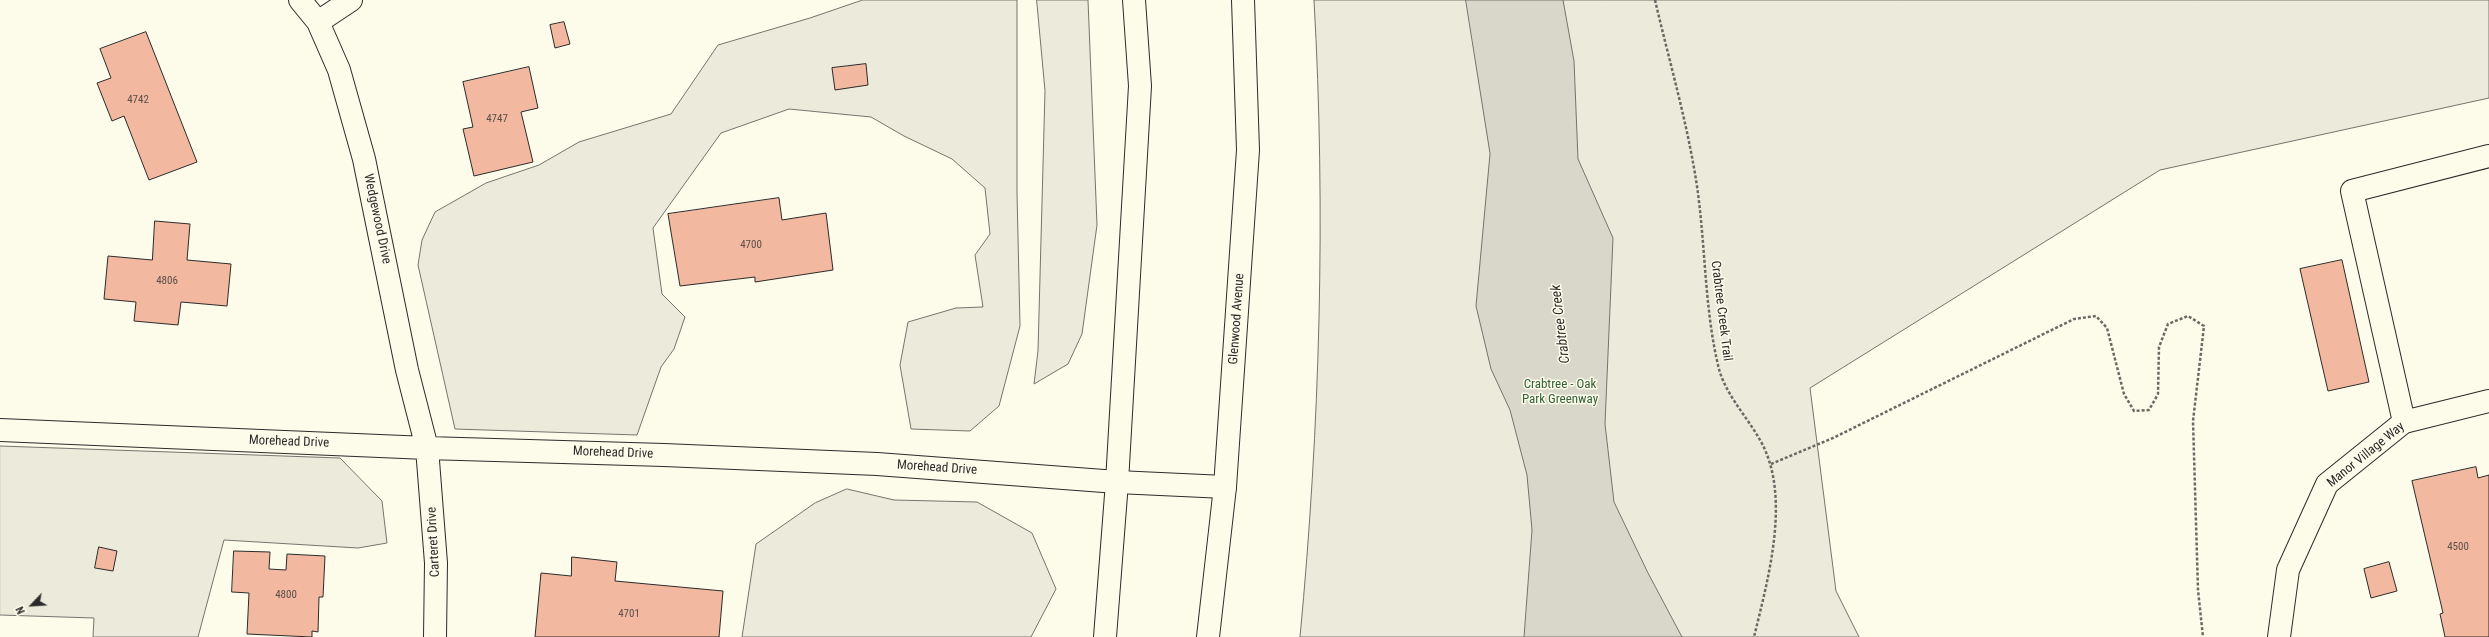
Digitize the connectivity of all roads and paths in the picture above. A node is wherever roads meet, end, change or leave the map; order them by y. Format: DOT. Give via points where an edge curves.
graph roads {
  1 [pos="300,0"];
  2 [pos="351,0"];
  3 [pos="1134,0"];
  4 [pos="1243,0"];
  5 [pos="1655,0"];
  6 [pos="318,22"];
  7 [pos="2489,156"];
  8 [pos="2489,401"];
  9 [pos="2404,422"];
  10 [pos="0,430"];
  11 [pos="427,448"];
  12 [pos="1771,464"];
  13 [pos="1117,482"];
  14 [pos="1225,487"];
  15 [pos="435,637"];
  16 [pos="1105,637"];
  17 [pos="1208,637"];
  18 [pos="1754,637"];
  19 [pos="2203,637"];
  20 [pos="2278,637"];
  1 -- 6 [label="main road, Wedgewood Drive"];
  2 -- 6 [label="main road"];
  3 -- 13 [label="main road" via="1140,86"];
  4 -- 14 [label="main road, Glenwood Avenue" via="1248,150"];
  5 -- 12 [label="path, Crabtree Creek Trail" via="1694,168 1718,367 1726,386 1761,440"];
  6 -- 11 [label="main road, Wedgewood Drive" via="339,70 364,159 407,370"];
  7 -- 9 [label="main road" via="2352,191"];
  8 -- 9 [label="main road, Manor Village Way"];
  9 -- 20 [label="main road, Manor Village Way" via="2327,484 2288,570"];
  10 -- 11 [label="main road, Morehead Drive"];
  11 -- 13 [label="main road, Morehead Drive" via="656,454 877,464"];
  11 -- 15 [label="main road, Carteret Drive" via="436,562"];
  12 -- 18 [label="path, Crabtree Creek Trail" via="1777,503 1773,540"];
  12 -- 19 [label="path" via="1834,438 2074,319 2096,316 2107,328 2124,394 2134,412 2149,410 2158,394 2159,347 2168,324 2188,316 2204,326 2192,421 2198,590"];
  13 -- 14 [label="main road, Morehead Drive"];
  13 -- 16 [label="main road"];
  14 -- 17 [label="main road, Glenwood Avenue"];
}
